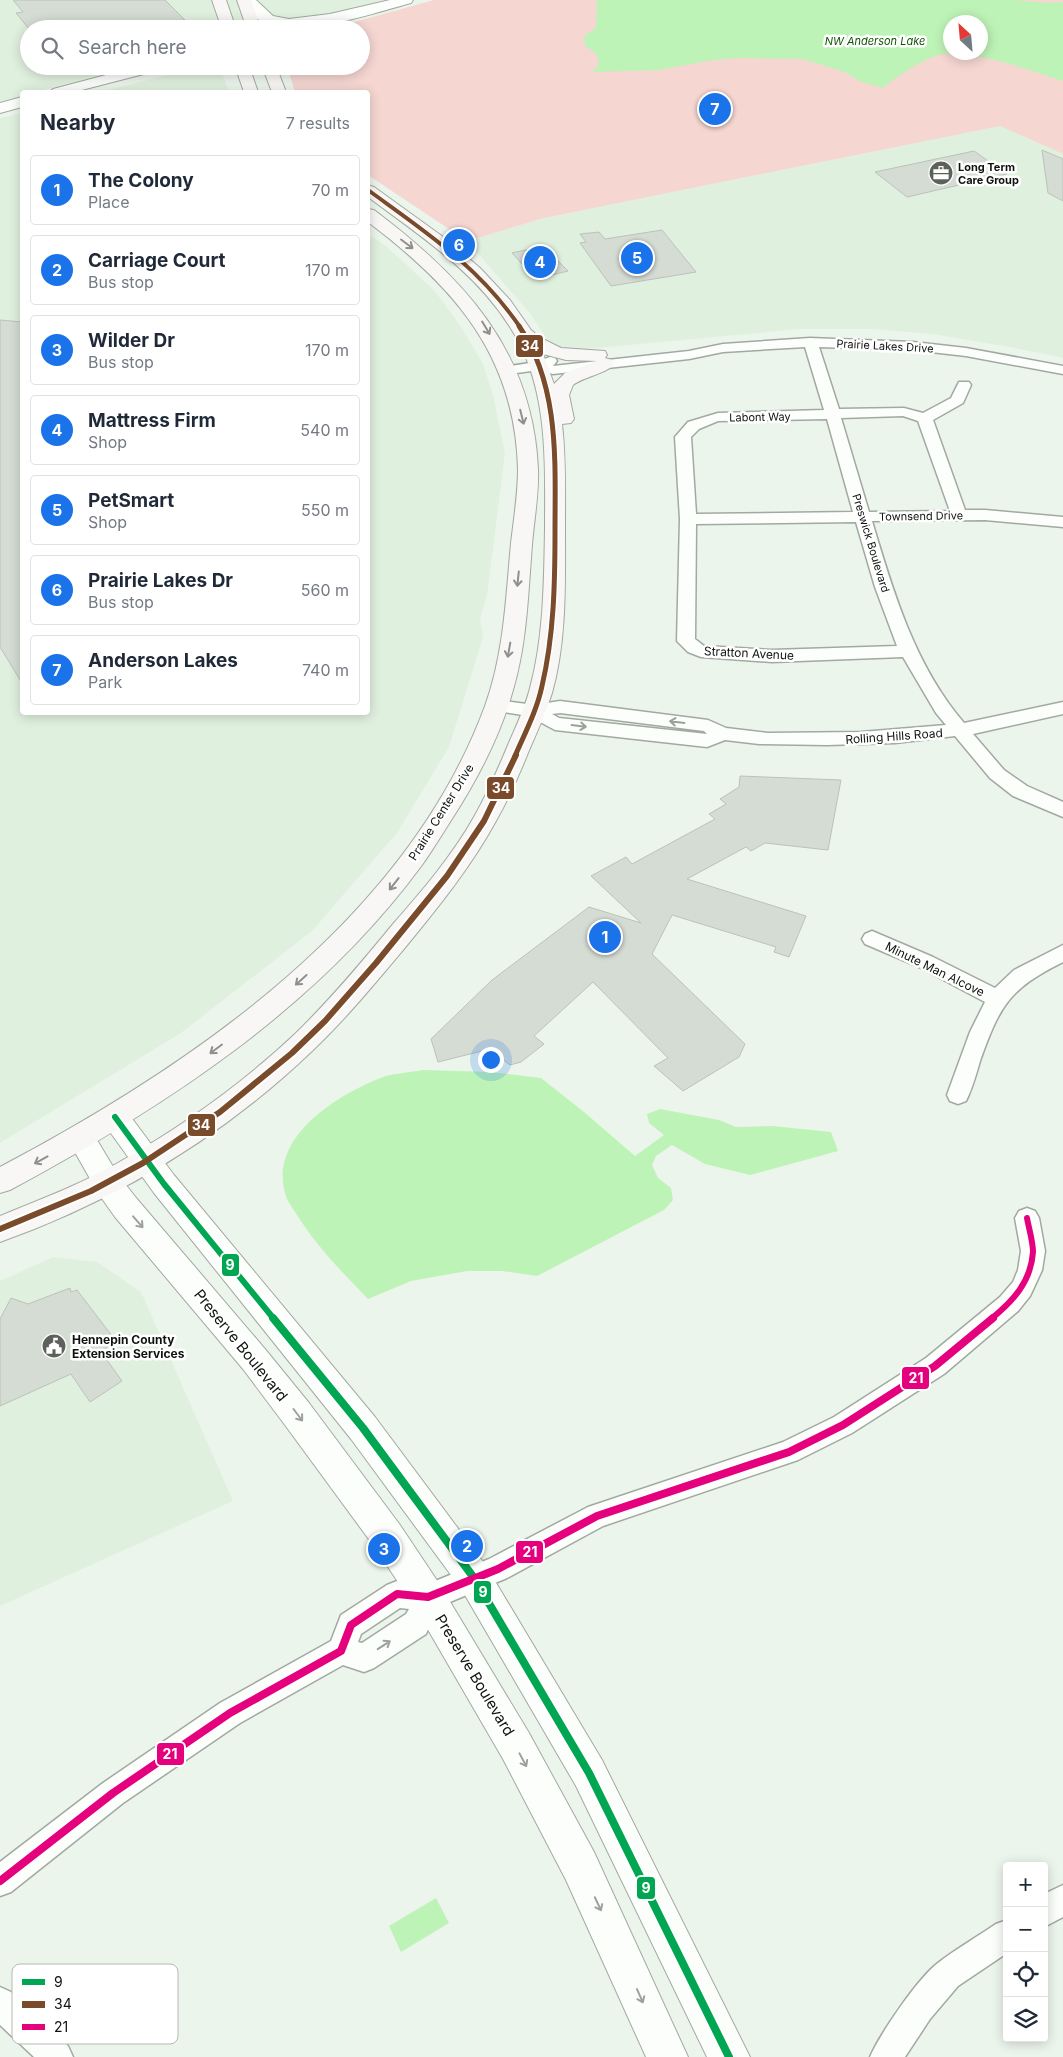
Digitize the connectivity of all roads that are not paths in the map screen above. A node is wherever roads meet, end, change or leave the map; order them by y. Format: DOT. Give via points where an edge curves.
graph roads {
  1 [pos="219,0"];
  2 [pos="244,0"];
  3 [pos="248,0"];
  4 [pos="406,0"];
  5 [pos="366,10"];
  6 [pos="226,20"];
  7 [pos="251,20"];
  8 [pos="272,20"];
  9 [pos="313,20"];
  10 [pos="330,20"];
  11 [pos="124,75"];
  12 [pos="244,75"];
  13 [pos="271,75"];
  14 [pos="66,90"];
  15 [pos="250,90"];
  16 [pos="277,90"];
  17 [pos="20,103"];
  18 [pos="0,108"];
  19 [pos="370,191"];
  20 [pos="370,216"];
  21 [pos="520,330"];
  22 [pos="810,342"];
  23 [pos="601,360"];
  24 [pos="539,366"];
  25 [pos="509,370"];
  26 [pos="1063,370"];
  27 [pos="964,385"];
  28 [pos="833,415"];
  29 [pos="924,418"];
  30 [pos="556,472"];
  31 [pos="959,515"];
  32 [pos="864,517"];
  33 [pos="688,519"];
  34 [pos="1063,522"];
  35 [pos="908,651"];
  36 [pos="496,706"];
  37 [pos="1063,708"];
  38 [pos="534,711"];
  39 [pos="960,731"];
  40 [pos="1063,810"];
  41 [pos="872,939"];
  42 [pos="1063,953"];
  43 [pos="998,999"];
  44 [pos="958,1095"];
  45 [pos="115,1118"];
  46 [pos="81,1138"];
  47 [pos="147,1161"];
  48 [pos="0,1181"];
  49 [pos="108,1184"];
  50 [pos="1027,1218"];
  51 [pos="0,1229"];
  52 [pos="474,1578"];
  53 [pos="428,1597"];
  54 [pos="0,1881"];
  55 [pos="1063,1900"];
  56 [pos="1048,1909"];
  57 [pos="1003,1938"];
  58 [pos="0,2003"];
  59 [pos="12,2015"];
  60 [pos="43,2044"];
  61 [pos="56,2057"];
  62 [pos="667,2057"];
  63 [pos="729,2057"];
  64 [pos="886,2057"];
  1 -- 6 [label="main road"];
  2 -- 7 [label="main road"];
  3 -- 8 [label="street"];
  4 -- 5 [label="street"];
  5 -- 9 [label="street"];
  5 -- 10 [label="street"];
  11 -- 14 [label="street"];
  12 -- 15 [label="main road"];
  13 -- 16 [label="main road"];
  17 -- 18 [label="street"];
  19 -- 21 [label="main road" via="470,266 505,305"];
  20 -- 25 [label="main road, Prairie Center Drive, one-way" via="418,252 451,284 481,320"];
  21 -- 23 [label="main road" via="540,347"];
  21 -- 24 [label="main road"];
  22 -- 23 [label="street, Prairie Lakes Drive"];
  22 -- 26 [label="street, Prairie Lakes Drive" via="931,348 1019,360"];
  22 -- 28 [label="street, Preswick Boulevard"];
  23 -- 24 [label="street, Prairie Lakes Drive" via="553,370"];
  23 -- 30 [label="main road" via="571,377 561,388 566,430"];
  24 -- 25 [label="street, Prairie Lakes Drive"];
  24 -- 30 [label="main road" via="551,405"];
  25 -- 36 [label="main road, Prairie Center Drive, one-way" via="524,428 528,470 510,649"];
  27 -- 29 [label="street" via="958,400"];
  28 -- 29 [label="street, Labont Way" via="904,412"];
  28 -- 32 [label="street, Preswick Boulevard"];
  28 -- 33 [label="street, Labont Way" via="718,417 691,427 683,437"];
  29 -- 31 [label="street"];
  30 -- 38 [label="main road" via="554,614 543,685"];
  31 -- 32 [label="street, Townsend Drive"];
  31 -- 34 [label="street, Townsend Drive"];
  32 -- 33 [label="street, Townsend Drive"];
  32 -- 35 [label="street, Preswick Boulevard" via="883,586"];
  33 -- 35 [label="street, Stratton Avenue" via="686,641 694,648 772,656"];
  35 -- 39 [label="street, Preswick Boulevard"];
  36 -- 38 [label="street, Rolling Hills Road"];
  36 -- 45 [label="main road, Prairie Center Drive, one-way" via="468,772 425,842 359,926 269,1008 177,1077"];
  37 -- 39 [label="street, Rolling Hills Road"];
  38 -- 39 [label="street, Rolling Hills Road" via="555,724 707,741 723,734 770,739 837,740 901,738"];
  38 -- 47 [label="main road" via="483,822 447,876 402,933 294,1051 230,1104"];
  39 -- 40 [label="street, Preswick Boulevard" via="997,774 1020,791"];
  41 -- 43 [label="street, Minute Man Alcove"];
  42 -- 43 [label="street" via="1015,980"];
  43 -- 44 [label="street" via="985,1023"];
  45 -- 46 [label="main road, Prairie Center Drive"];
  45 -- 47 [label="street"];
  46 -- 48 [label="main road, Prairie Center Drive, one-way"];
  46 -- 49 [label="street, Preserve Boulevard"];
  47 -- 49 [label="main road"];
  47 -- 52 [label="street" via="363,1428"];
  49 -- 51 [label="main road"];
  49 -- 53 [label="street, Preserve Boulevard, one-way" via="291,1406"];
  50 -- 52 [label="street" via="1033,1251 1022,1289 1009,1304 935,1366 843,1425 789,1452 597,1516 498,1569"];
  52 -- 53 [label="street"];
  52 -- 63 [label="street" via="590,1773"];
  53 -- 54 [label="street" via="416,1624 364,1658 340,1651 214,1724 113,1793"];
  53 -- 62 [label="street, Preserve Boulevard, one-way" via="512,1739 580,1866"];
  55 -- 56 [label="street"];
  57 -- 64 [label="street" via="947,1976 919,2008"];
  58 -- 59 [label="street"];
  60 -- 61 [label="street"];
}
